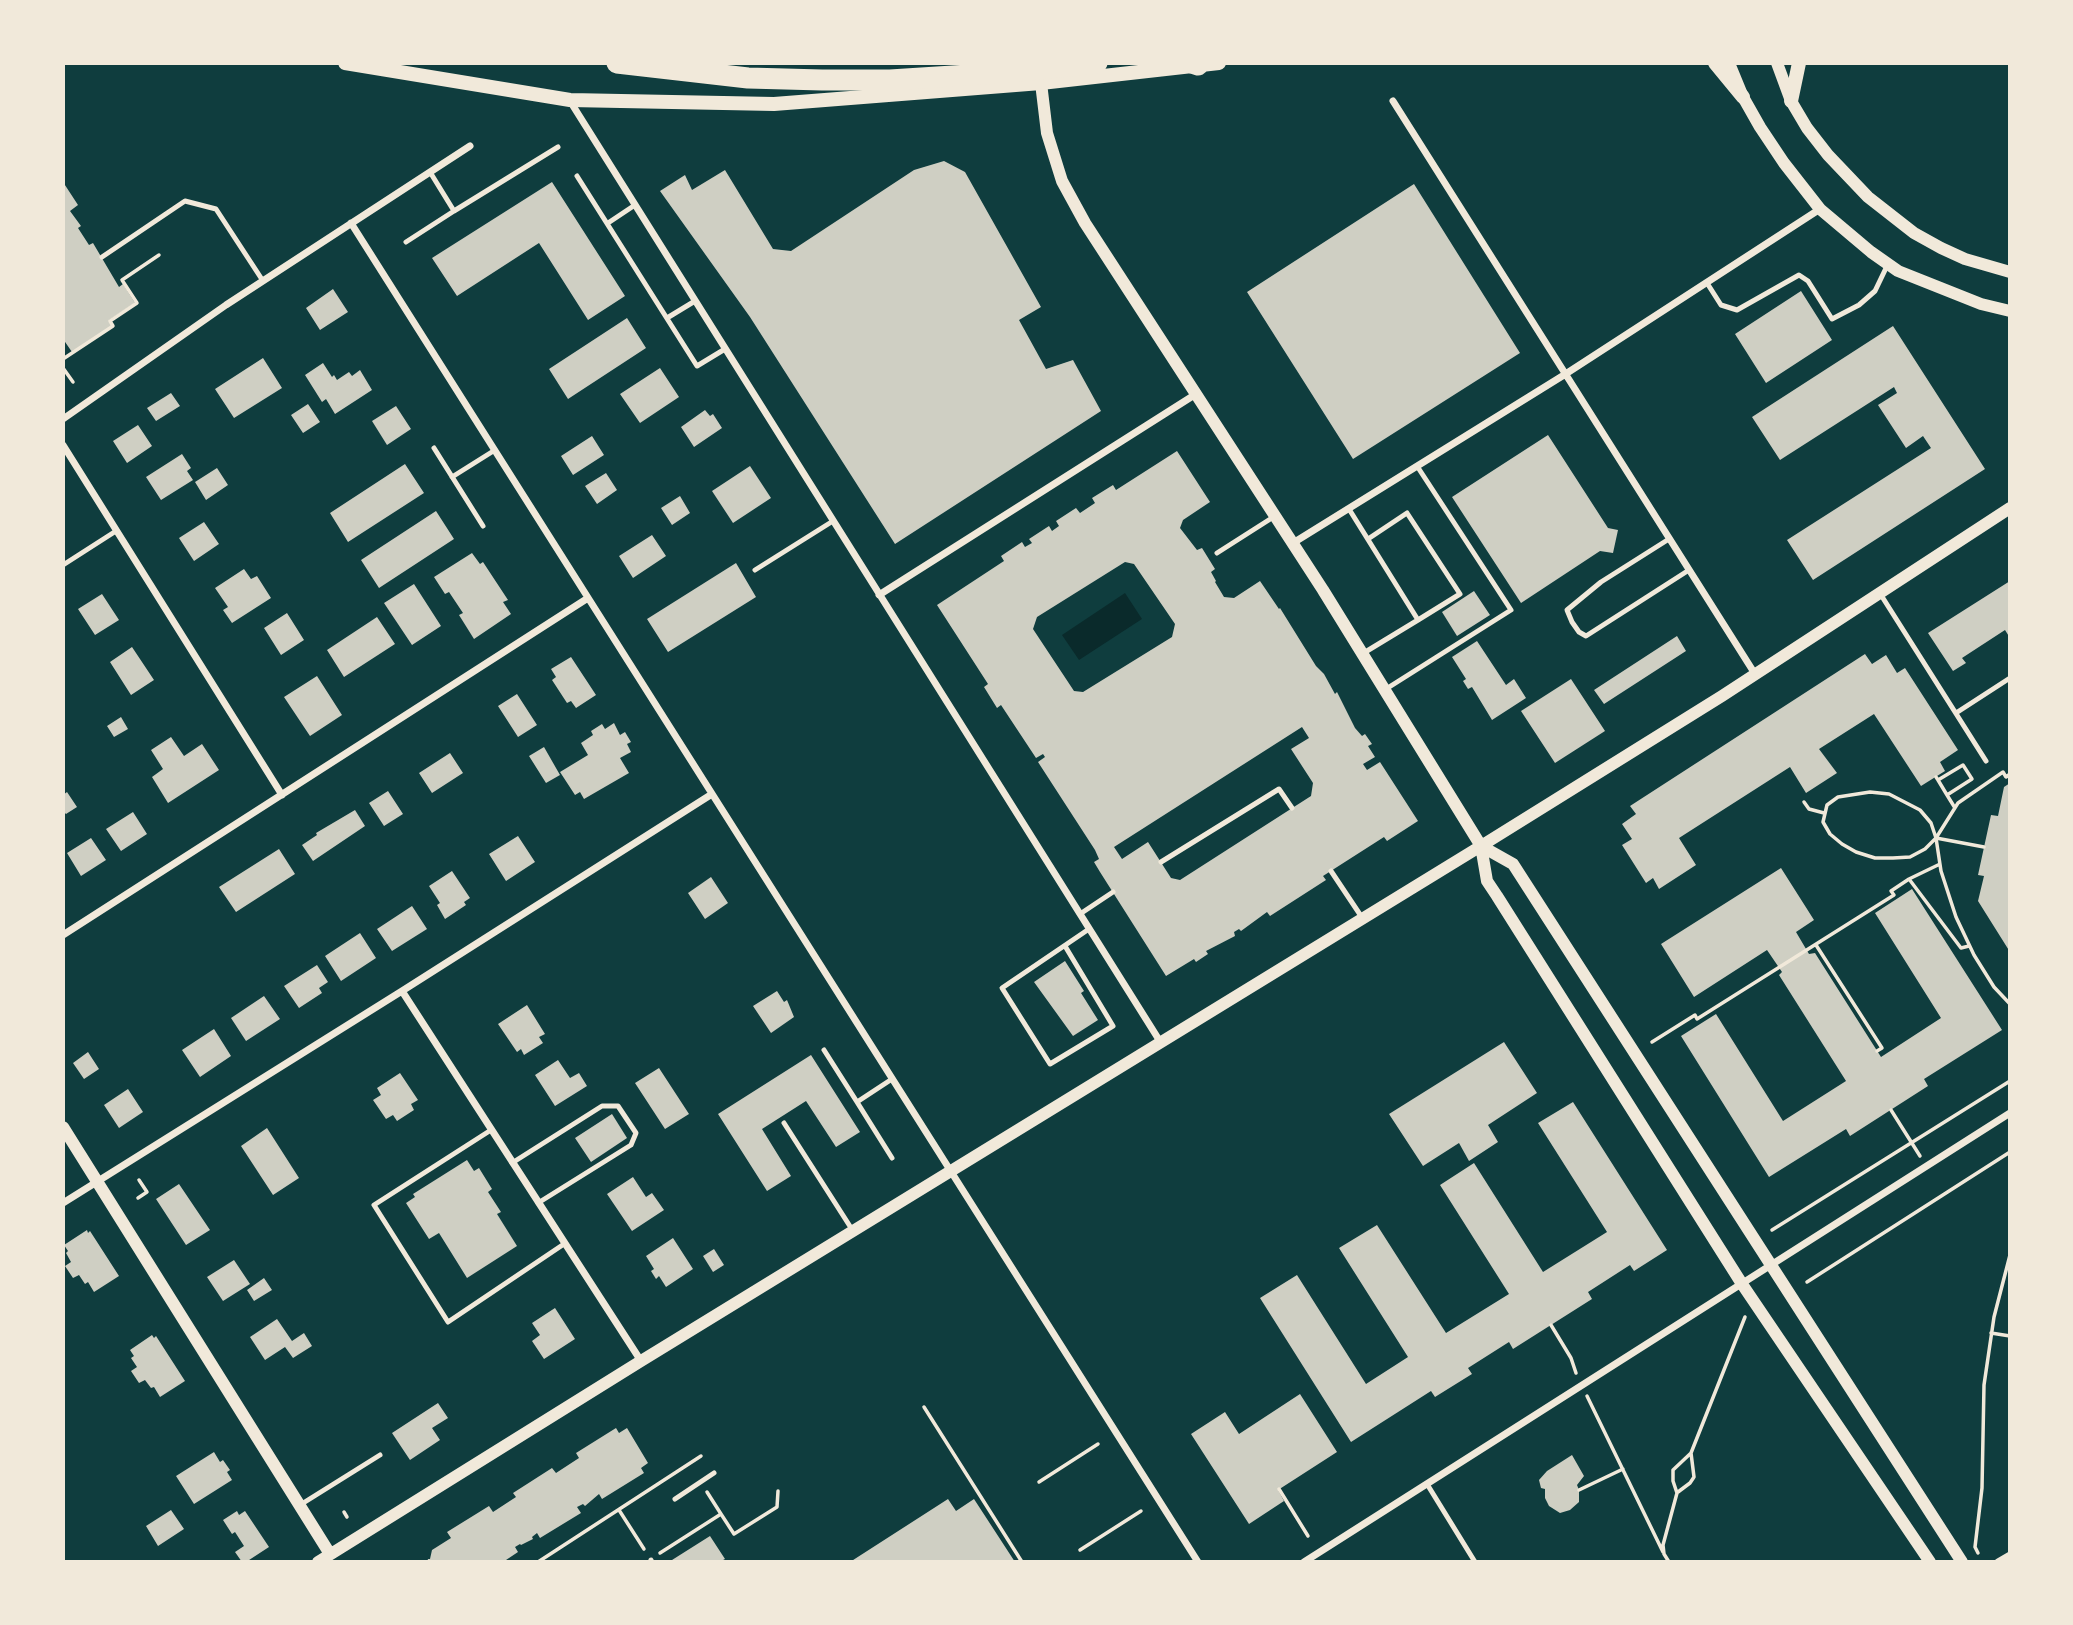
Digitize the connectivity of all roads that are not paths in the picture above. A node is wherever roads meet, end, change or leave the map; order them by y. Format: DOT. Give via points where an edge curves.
graph roads {
  1 [pos="345,63"];
  2 [pos="617,63"];
  3 [pos="1097,63"];
  4 [pos="1715,63"];
  5 [pos="1729,63"];
  6 [pos="1777,63"];
  7 [pos="1799,63"];
  8 [pos="1203,64"];
  9 [pos="1041,83"];
  10 [pos="1744,97"];
  11 [pos="570,100"];
  12 [pos="1393,101"];
  13 [pos="1791,101"];
  14 [pos="470,146"];
  15 [pos="558,147"];
  16 [pos="430,172"];
  17 [pos="578,176"];
  18 [pos="635,205"];
  19 [pos="1821,209"];
  20 [pos="454,211"];
  21 [pos="351,223"];
  22 [pos="608,223"];
  23 [pos="406,242"];
  24 [pos="102,257"];
  25 [pos="1889,264"];
  26 [pos="2010,272"];
  27 [pos="263,281"];
  28 [pos="1707,283"];
  29 [pos="695,301"];
  30 [pos="2010,311"];
  31 [pos="667,317"];
  32 [pos="725,349"];
  33 [pos="1564,375"];
  34 [pos="1196,394"];
  35 [pos="63,419"];
  36 [pos="63,445"];
  37 [pos="434,448"];
  38 [pos="495,450"];
  39 [pos="1417,466"];
  40 [pos="452,477"];
  41 [pos="2010,508"];
  42 [pos="1349,509"];
  43 [pos="1275,516"];
  44 [pos="833,521"];
  45 [pos="483,526"];
  46 [pos="116,531"];
  47 [pos="1368,539"];
  48 [pos="1669,539"];
  49 [pos="1293,544"];
  50 [pos="1217,553"];
  51 [pos="63,565"];
  52 [pos="755,570"];
  53 [pos="1689,570"];
  54 [pos="1880,592"];
  55 [pos="879,595"];
  56 [pos="588,598"];
  57 [pos="1418,620"];
  58 [pos="1362,654"];
  59 [pos="1755,674"];
  60 [pos="2010,678"];
  61 [pos="1384,690"];
  62 [pos="1956,713"];
  63 [pos="1986,761"];
  64 [pos="712,794"];
  65 [pos="282,795"];
  66 [pos="1292,808"];
  67 [pos="1481,846"];
  68 [pos="1161,862"];
  69 [pos="1331,871"];
  70 [pos="1113,892"];
  71 [pos="1080,914"];
  72 [pos="1363,919"];
  73 [pos="1089,929"];
  74 [pos="63,935"];
  75 [pos="1065,946"];
  76 [pos="402,991"];
  77 [pos="1161,1044"];
  78 [pos="824,1049"];
  79 [pos="892,1079"];
  80 [pos="857,1102"];
  81 [pos="2010,1112"];
  82 [pos="785,1123"];
  83 [pos="63,1127"];
  84 [pos="491,1130"];
  85 [pos="892,1158"];
  86 [pos="512,1163"];
  87 [pos="951,1172"];
  88 [pos="97,1181"];
  89 [pos="63,1203"];
  90 [pos="538,1203"];
  91 [pos="853,1231"];
  92 [pos="564,1244"];
  93 [pos="1772,1265"];
  94 [pos="1742,1284"];
  95 [pos="641,1361"];
  96 [pos="380,1455"];
  97 [pos="714,1474"];
  98 [pos="1427,1484"];
  99 [pos="675,1499"];
  100 [pos="300,1505"];
  101 [pos="2010,1555"];
  102 [pos="333,1558"];
  103 [pos="318,1562"];
  104 [pos="1198,1562"];
  105 [pos="1304,1562"];
  106 [pos="1475,1562"];
  107 [pos="1930,1562"];
  108 [pos="1962,1562"];
  109 [pos="1998,1562"];
  1 -- 11 [label="main road"];
  2 -- 3 [label="highway" via="736,77 822,80 932,78"];
  4 -- 10 [label="main road"];
  5 -- 10 [label="street"];
  6 -- 13 [label="street"];
  7 -- 13 [label="main road"];
  8 -- 9 [label="main road"];
  9 -- 11 [label="main road" via="774,104"];
  9 -- 34 [label="street" via="1047,133 1062,181"];
  10 -- 19 [label="street" via="1784,163"];
  11 -- 18 [label="street"];
  12 -- 33 [label="street"];
  13 -- 26 [label="street" via="1828,155 1868,197 1913,233 1965,260"];
  14 -- 16 [label="street"];
  15 -- 20 [label="lane"];
  16 -- 20 [label="lane"];
  16 -- 21 [label="street"];
  17 -- 22 [label="lane"];
  18 -- 22 [label="lane"];
  18 -- 29 [label="street"];
  19 -- 25 [label="street"];
  19 -- 28 [label="street"];
  20 -- 23 [label="lane"];
  21 -- 27 [label="street"];
  21 -- 38 [label="street"];
  22 -- 31 [label="lane"];
  24 -- 27 [label="lane" via="185,201 216,209"];
  25 -- 28 [label="lane" via="1875,291 1832,318 1799,275 1738,310 1721,304"];
  25 -- 30 [label="street" via="1940,289"];
  27 -- 35 [label="street"];
  28 -- 33 [label="street"];
  29 -- 31 [label="lane"];
  29 -- 32 [label="street"];
  31 -- 32 [label="lane" via="697,366"];
  32 -- 44 [label="street"];
  33 -- 39 [label="street"];
  33 -- 48 [label="street"];
  34 -- 43 [label="street"];
  34 -- 55 [label="street"];
  36 -- 46 [label="street"];
  37 -- 40 [label="lane"];
  38 -- 40 [label="lane"];
  38 -- 56 [label="street"];
  39 -- 42 [label="street"];
  39 -- 61 [label="lane" via="1511,610"];
  40 -- 45 [label="lane"];
  41 -- 54 [label="street"];
  42 -- 47 [label="lane"];
  42 -- 49 [label="street"];
  43 -- 49 [label="street"];
  43 -- 50 [label="lane"];
  44 -- 52 [label="lane"];
  44 -- 55 [label="street"];
  46 -- 51 [label="lane"];
  46 -- 65 [label="street"];
  47 -- 57 [label="lane"];
  47 -- 57 [label="lane" via="1407,513 1461,594"];
  48 -- 53 [label="street"];
  48 -- 53 [label="lane" via="1601,582 1567,610 1572,622 1586,636"];
  49 -- 58 [label="street"];
  53 -- 59 [label="street"];
  54 -- 59 [label="street"];
  54 -- 62 [label="lane"];
  55 -- 71 [label="street"];
  56 -- 64 [label="street"];
  56 -- 65 [label="street"];
  57 -- 58 [label="lane"];
  58 -- 61 [label="street"];
  59 -- 67 [label="street"];
  60 -- 62 [label="lane"];
  61 -- 67 [label="street"];
  62 -- 63 [label="lane"];
  64 -- 76 [label="street"];
  64 -- 79 [label="street"];
  65 -- 74 [label="street"];
  66 -- 68 [label="lane" via="1279,789"];
  67 -- 72 [label="street"];
  67 -- 93 [label="street" via="1513,864"];
  67 -- 94 [label="street" via="1487,881"];
  69 -- 72 [label="lane"];
  70 -- 71 [label="lane"];
  71 -- 73 [label="street"];
  72 -- 77 [label="street"];
  73 -- 75 [label="lane"];
  73 -- 77 [label="street"];
  75 -- 75 [label="lane" via="1002,988 1051,1064 1113,1026"];
  76 -- 84 [label="street"];
  76 -- 88 [label="street"];
  77 -- 87 [label="street"];
  78 -- 80 [label="lane"];
  79 -- 80 [label="lane"];
  79 -- 87 [label="street"];
  80 -- 85 [label="lane"];
  81 -- 93 [label="street"];
  82 -- 91 [label="lane"];
  83 -- 88 [label="street"];
  84 -- 86 [label="street"];
  84 -- 92 [label="lane" via="374,1205 448,1322"];
  86 -- 90 [label="street"];
  86 -- 90 [label="lane" via="602,1106 618,1106 636,1133 631,1145"];
  87 -- 91 [label="street"];
  87 -- 104 [label="street"];
  88 -- 89 [label="street"];
  88 -- 100 [label="street"];
  90 -- 92 [label="street"];
  91 -- 95 [label="street"];
  92 -- 95 [label="street"];
  93 -- 94 [label="street"];
  93 -- 108 [label="street"];
  94 -- 98 [label="street"];
  94 -- 107 [label="street"];
  95 -- 102 [label="street"];
  96 -- 100 [label="lane"];
  97 -- 99 [label="lane"];
  98 -- 105 [label="street"];
  98 -- 106 [label="lane"];
  100 -- 102 [label="street"];
  101 -- 109 [label="street"];
  102 -- 103 [label="street"];
}
